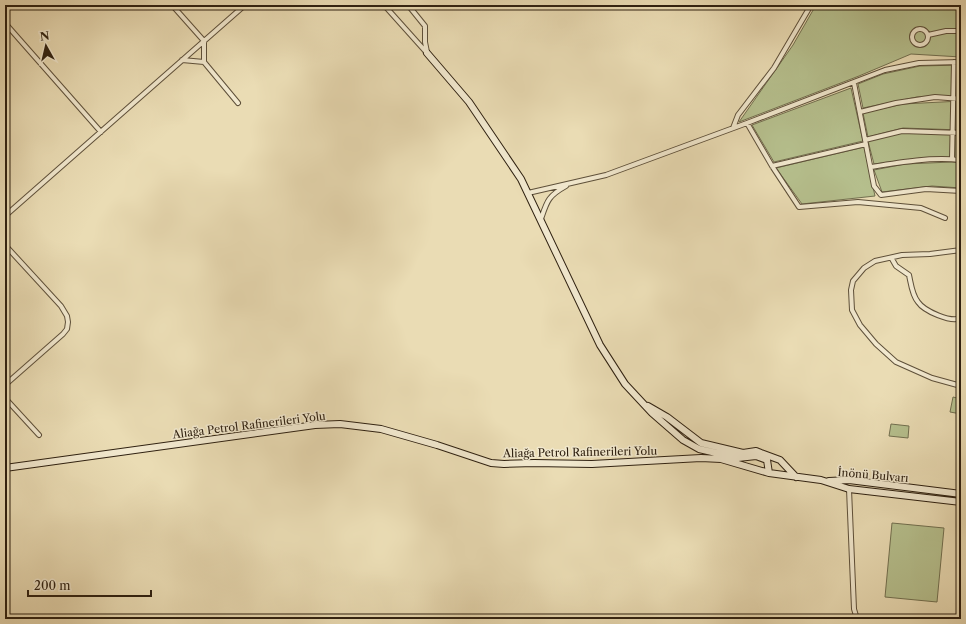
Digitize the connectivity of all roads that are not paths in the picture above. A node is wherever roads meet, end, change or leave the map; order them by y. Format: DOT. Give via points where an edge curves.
graph roads {
  1 [pos="172,5"];
  2 [pos="245,5"];
  3 [pos="384,5"];
  4 [pos="408,5"];
  5 [pos="811,5"];
  6 [pos="5,23"];
  7 [pos="961,31"];
  8 [pos="928,35"];
  9 [pos="204,41"];
  10 [pos="427,53"];
  11 [pos="182,60"];
  12 [pos="204,62"];
  13 [pos="954,62"];
  14 [pos="961,62"];
  15 [pos="854,83"];
  16 [pos="954,98"];
  17 [pos="961,99"];
  18 [pos="238,103"];
  19 [pos="860,112"];
  20 [pos="747,124"];
  21 [pos="733,128"];
  22 [pos="101,132"];
  23 [pos="953,132"];
  24 [pos="961,132"];
  25 [pos="865,142"];
  26 [pos="952,159"];
  27 [pos="961,160"];
  28 [pos="772,166"];
  29 [pos="871,167"];
  30 [pos="570,184"];
  31 [pos="961,191"];
  32 [pos="528,193"];
  33 [pos="5,216"];
  34 [pos="945,218"];
  35 [pos="541,219"];
  36 [pos="5,245"];
  37 [pos="961,250"];
  38 [pos="892,258"];
  39 [pos="961,318"];
  40 [pos="5,385"];
  41 [pos="961,386"];
  42 [pos="5,398"];
  43 [pos="39,435"];
  44 [pos="730,453"];
  45 [pos="5,468"];
  46 [pos="769,473"];
  47 [pos="796,476"];
  48 [pos="825,481"];
  49 [pos="849,489"];
  50 [pos="961,494"];
  51 [pos="961,502"];
  52 [pos="857,619"];
  1 -- 9 [label="street"];
  2 -- 9 [label="street"];
  3 -- 10 [label="street"];
  4 -- 10 [label="street" via="425,26"];
  5 -- 21 [label="street" via="774,68 738,115"];
  6 -- 22 [label="street"];
  7 -- 8 [label="street"];
  9 -- 11 [label="street"];
  9 -- 12 [label="street"];
  10 -- 32 [label="street" via="469,102 514,166"];
  11 -- 12 [label="street"];
  11 -- 22 [label="street"];
  12 -- 18 [label="street"];
  13 -- 14 [label="street"];
  13 -- 15 [label="street" via="919,63 885,70"];
  13 -- 16 [label="street"];
  15 -- 19 [label="street"];
  15 -- 20 [label="street"];
  16 -- 17 [label="street"];
  16 -- 19 [label="street" via="935,97"];
  16 -- 23 [label="street"];
  19 -- 25 [label="street"];
  20 -- 21 [label="street"];
  20 -- 28 [label="street"];
  21 -- 30 [label="street" via="617,171"];
  22 -- 33 [label="street"];
  23 -- 24 [label="street"];
  23 -- 25 [label="street" via="902,131"];
  23 -- 26 [label="street"];
  25 -- 28 [label="street"];
  25 -- 29 [label="street"];
  26 -- 27 [label="street"];
  26 -- 29 [label="street" via="904,161"];
  28 -- 34 [label="street" via="800,207 864,203 921,208"];
  29 -- 31 [label="street" via="874,186 881,195 926,189"];
  30 -- 32 [label="street"];
  30 -- 35 [label="street" via="556,191 547,200"];
  32 -- 35 [label="street"];
  35 -- 44 [label="street" via="600,345 625,384 643,403 709,448"];
  36 -- 40 [label="street" via="58,301 68,322 63,334"];
  37 -- 38 [label="street"];
  38 -- 39 [label="street" via="896,266 909,275 918,304 936,315 957,320"];
  38 -- 41 [label="street" via="875,261 864,268 853,281 850,299 852,310 860,325 896,362 932,378"];
  42 -- 43 [label="street"];
  44 -- 46 [label="street" via="738,458 752,455 767,460"];
  44 -- 47 [label="street" via="756,451 780,460"];
  45 -- 46 [label="street, Aliağa Petrol Rafinerileri Yolu" via="315,425 340,424 381,429 491,463 592,464 700,458 721,459"];
  46 -- 47 [label="street, Aliağa Petrol Rafinerileri Yolu"];
  47 -- 48 [label="street, Aliağa Petrol Rafinerileri Yolu"];
  48 -- 49 [label="street, İnönü Bulvarı"];
  48 -- 50 [label="street, İnönü Bulvarı" via="849,480"];
  49 -- 51 [label="street, İnönü Bulvarı"];
  49 -- 52 [label="street" via="854,609"];
}
